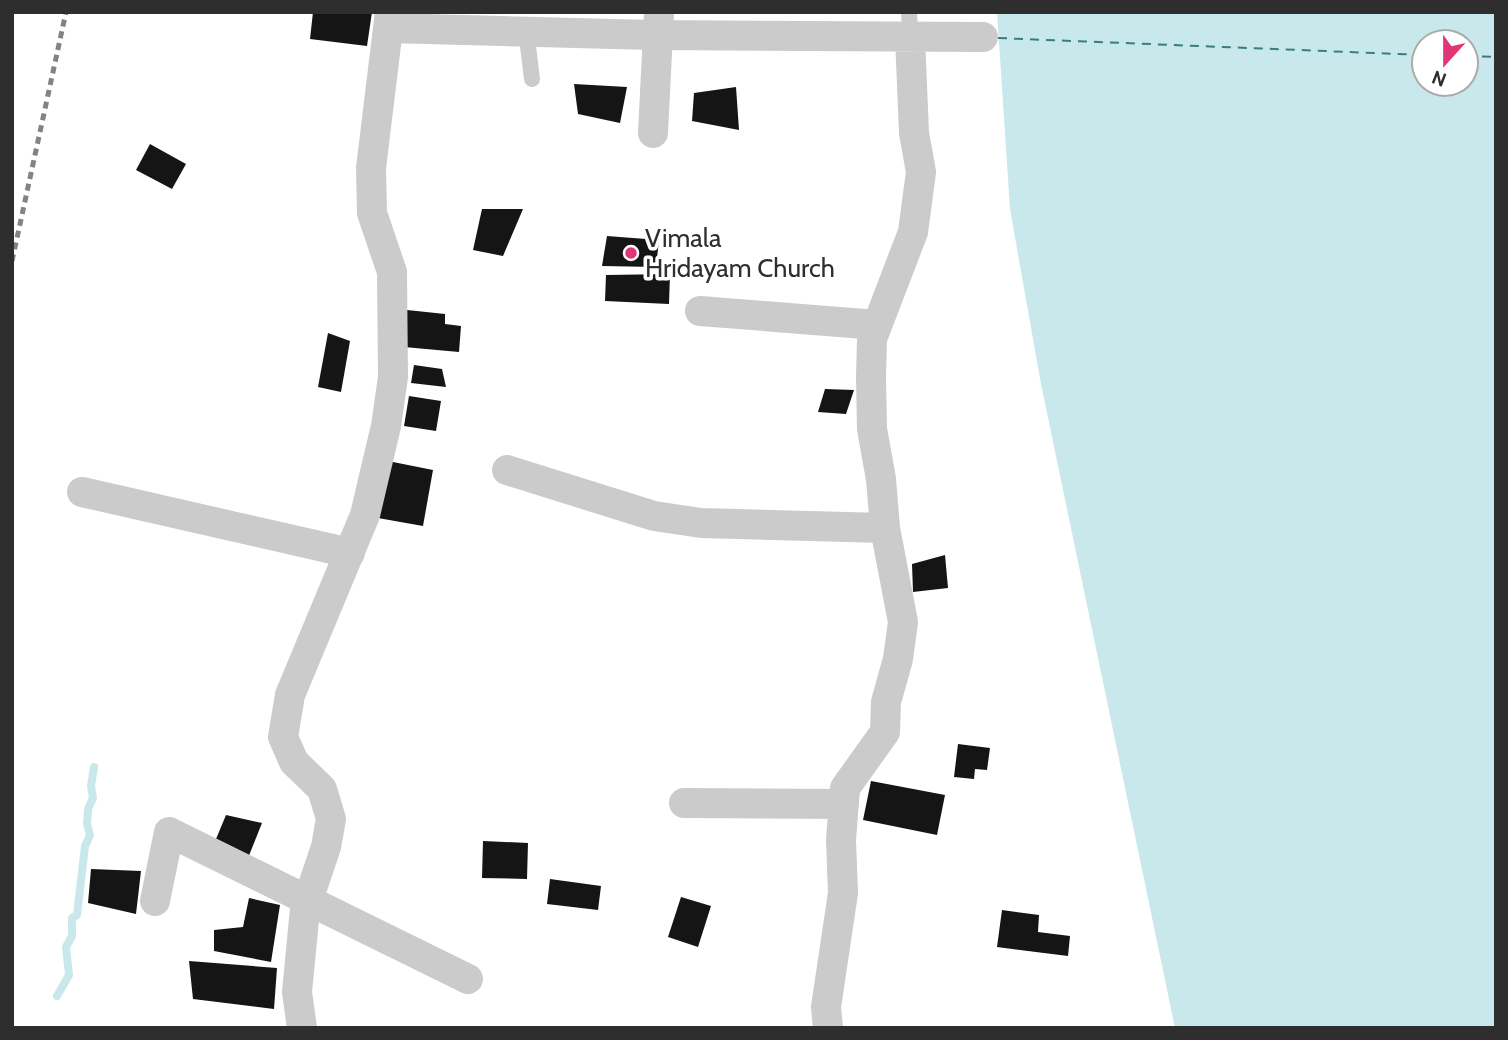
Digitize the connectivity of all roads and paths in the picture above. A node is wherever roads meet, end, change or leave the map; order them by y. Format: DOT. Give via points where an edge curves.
graph roads {
  1 [pos="390,20"];
  2 [pos="621,23"];
  3 [pos="658,23"];
  4 [pos="909,24"];
  5 [pos="526,30"];
  6 [pos="983,37"];
  7 [pos="532,79"];
  8 [pos="653,133"];
  9 [pos="700,311"];
  10 [pos="877,325"];
  11 [pos="507,470"];
  12 [pos="82,492"];
  13 [pos="885,528"];
  14 [pos="350,553"];
  15 [pos="684,803"];
  16 [pos="844,804"];
  17 [pos="155,901"];
  18 [pos="308,901"];
  19 [pos="468,979"];
  20 [pos="302,1028"];
  21 [pos="828,1028"];
  1 -- 5 [label="street"];
  1 -- 14 [label="street" via="371,168 372,213 392,272 393,377 365,515"];
  2 -- 3 [label="street"];
  2 -- 5 [label="street"];
  3 -- 4 [label="street"];
  3 -- 8 [label="street"];
  4 -- 6 [label="street"];
  4 -- 10 [label="street" via="914,133 921,172 913,232"];
  5 -- 7 [label="lane"];
  9 -- 10 [label="street"];
  10 -- 13 [label="street" via="872,339 872,429"];
  11 -- 13 [label="street" via="654,516 701,523"];
  12 -- 14 [label="street"];
  13 -- 16 [label="street" via="902,622 898,659 886,702 885,732 845,788"];
  14 -- 18 [label="street" via="290,695 283,737 294,762 322,789 331,819"];
  15 -- 16 [label="street"];
  16 -- 21 [label="street" via="843,893 826,1007"];
  17 -- 18 [label="street" via="169,832"];
  18 -- 19 [label="street"];
  18 -- 20 [label="street" via="297,992"];
}
